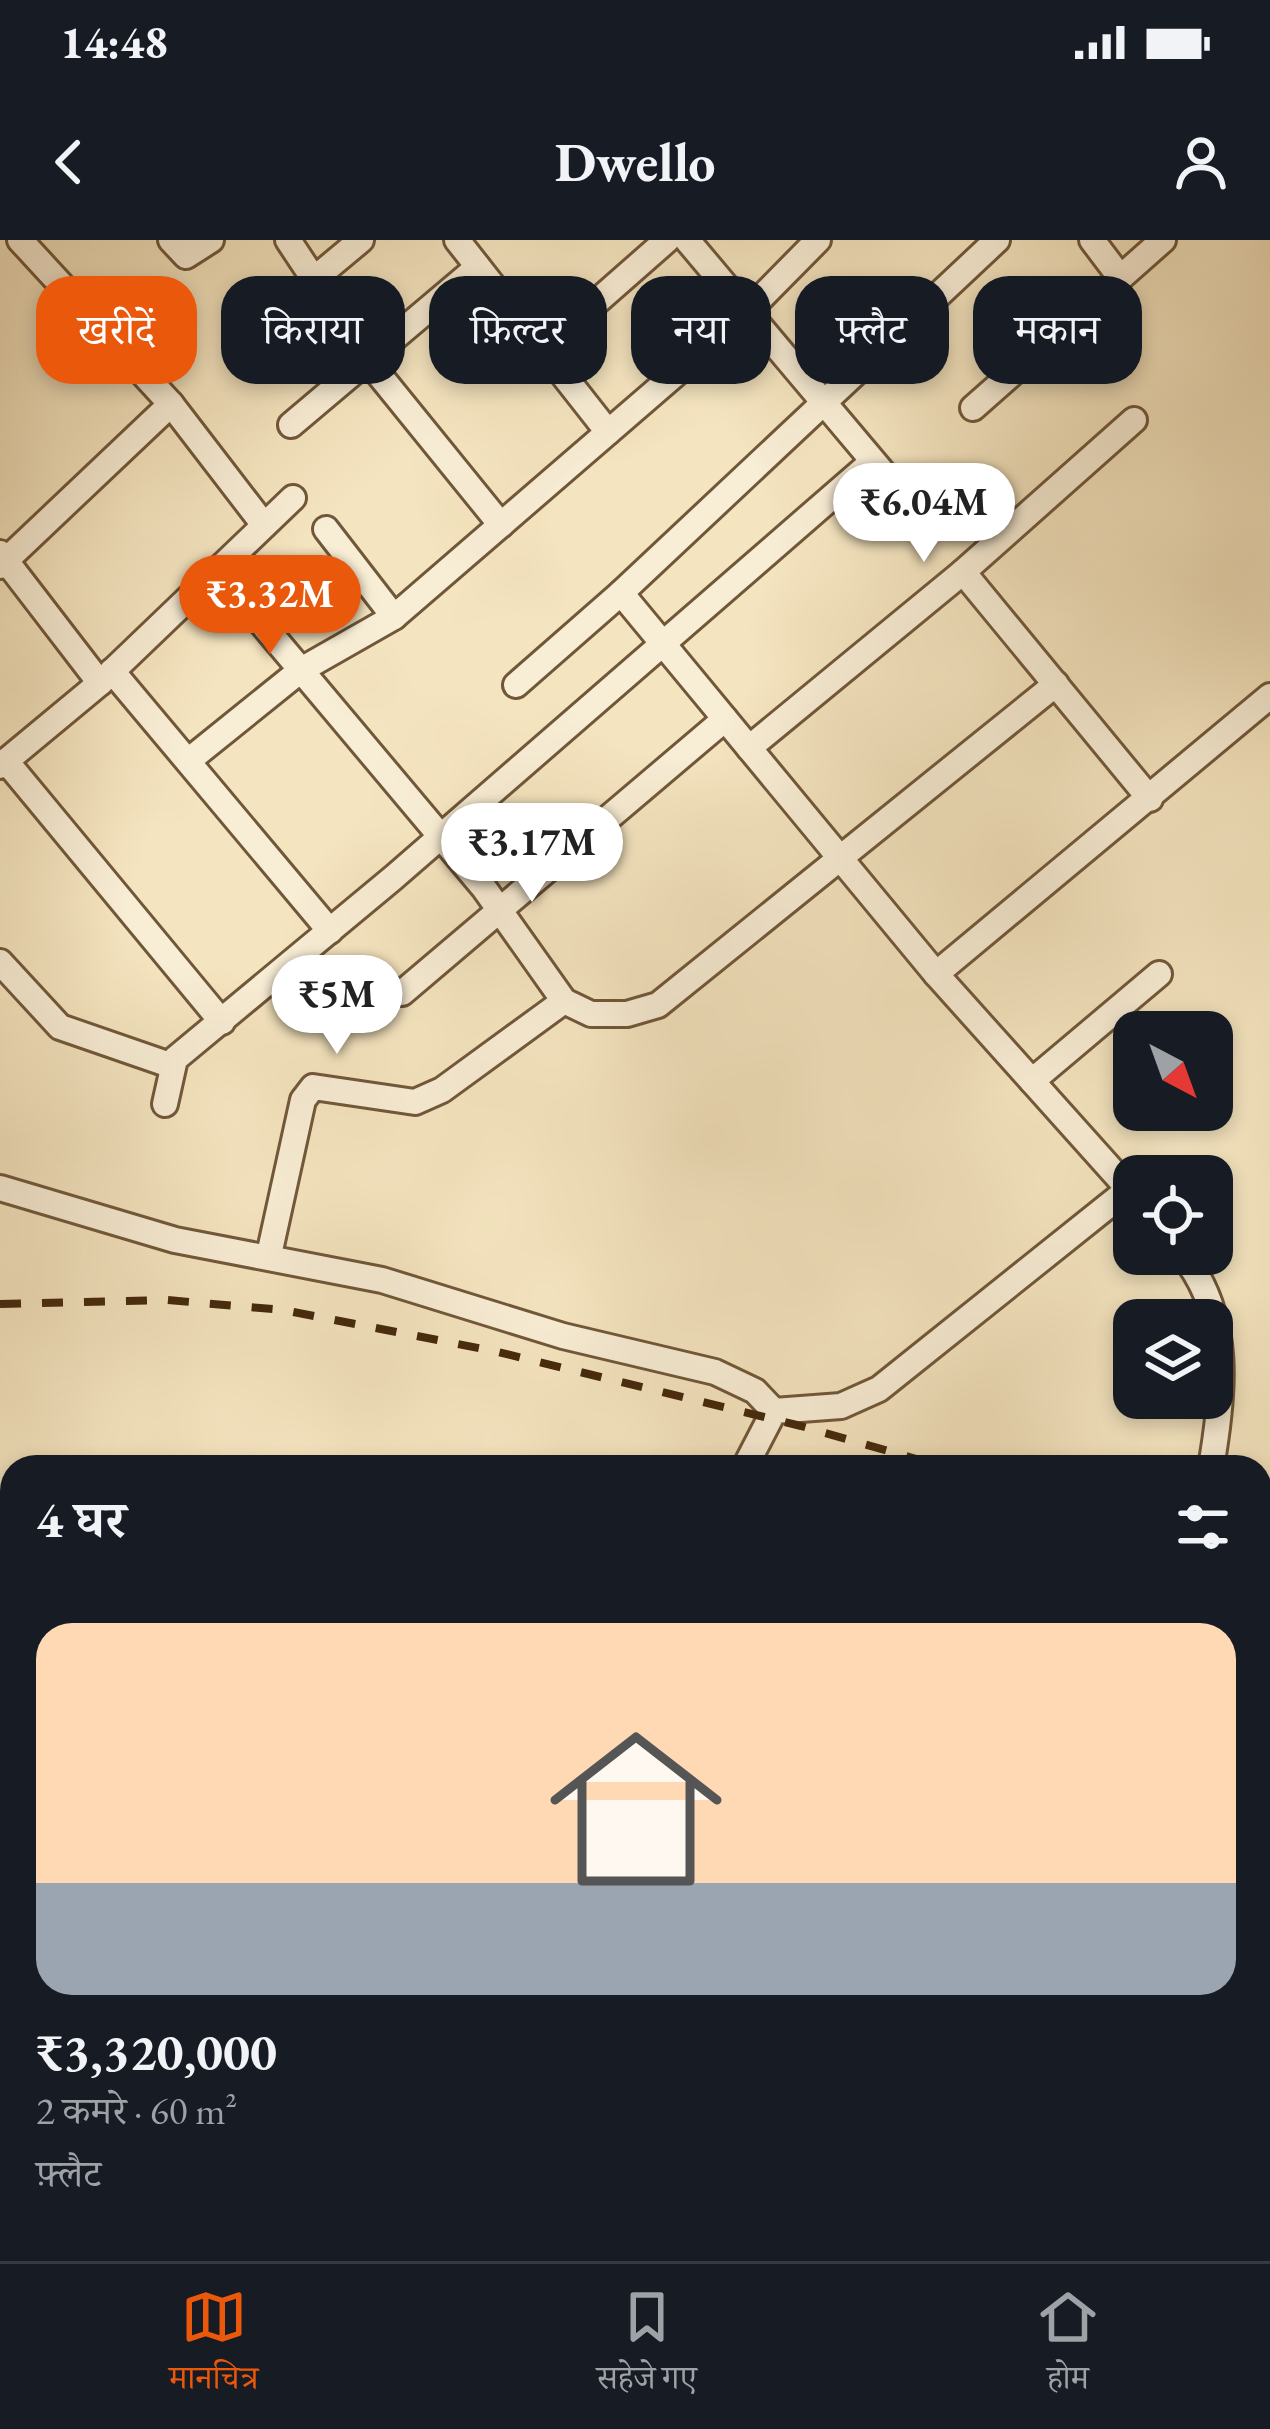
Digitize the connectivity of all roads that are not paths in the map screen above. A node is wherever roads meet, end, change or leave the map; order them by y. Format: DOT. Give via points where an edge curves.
graph roads {
  1 [pos="20,240"];
  2 [pos="171,240"];
  3 [pos="211,240"];
  4 [pos="288,240"];
  5 [pos="361,240"];
  6 [pos="458,240"];
  7 [pos="668,240"];
  8 [pos="687,240"];
  9 [pos="818,240"];
  10 [pos="997,240"];
  11 [pos="1092,240"];
  12 [pos="1163,240"];
  13 [pos="478,267"];
  14 [pos="310,276"];
  15 [pos="318,276"];
  16 [pos="485,276"];
  17 [pos="715,276"];
  18 [pos="1119,276"];
  19 [pos="1122,276"];
  20 [pos="771,288"];
  21 [pos="607,293"];
  22 [pos="405,329"];
  23 [pos="771,343"];
  24 [pos="340,384"];
  25 [pos="387,384"];
  26 [pos="570,384"];
  27 [pos="664,384"];
  28 [pos="1000,384"];
  29 [pos="822,399"];
  30 [pos="171,404"];
  31 [pos="973,408"];
  32 [pos="1134,420"];
  33 [pos="291,425"];
  34 [pos="608,432"];
  35 [pos="872,462"];
  36 [pos="292,498"];
  37 [pos="922,519"];
  38 [pos="264,525"];
  39 [pos="501,525"];
  40 [pos="326,529"];
  41 [pos="2,560"];
  42 [pos="217,570"];
  43 [pos="963,572"];
  44 [pos="621,593"];
  45 [pos="394,617"];
  46 [pos="663,644"];
  47 [pos="302,670"];
  48 [pos="106,677"];
  49 [pos="1056,684"];
  50 [pos="516,685"];
  51 [pos="1270,696"];
  52 [pos="724,718"];
  53 [pos="749,748"];
  54 [pos="188,761"];
  55 [pos="3,764"];
  56 [pos="1150,799"];
  57 [pos="441,837"];
  58 [pos="842,860"];
  59 [pos="499,910"];
  60 [pos="331,931"];
  61 [pos="0,962"];
  62 [pos="936,974"];
  63 [pos="1159,974"];
  64 [pos="402,993"];
  65 [pos="563,1000"];
  66 [pos="222,1022"];
  67 [pos="170,1064"];
  68 [pos="1033,1081"];
  69 [pos="165,1104"];
  70 [pos="1113,1171"];
  71 [pos="0,1188"];
  72 [pos="1113,1207"];
  73 [pos="268,1255"];
  74 [pos="1196,1275"];
  75 [pos="774,1411"];
  76 [pos="751,1455"];
  77 [pos="1212,1455"];
  1 -- 30 [label="street"];
  2 -- 3 [label="street" via="186,256"];
  4 -- 14 [label="street"];
  5 -- 15 [label="street"];
  6 -- 13 [label="street"];
  7 -- 21 [label="street"];
  8 -- 17 [label="street"];
  9 -- 20 [label="street"];
  10 -- 29 [label="street"];
  11 -- 18 [label="street"];
  12 -- 19 [label="street"];
  13 -- 16 [label="street"];
  13 -- 22 [label="street"];
  23 -- 29 [label="street"];
  24 -- 33 [label="street"];
  25 -- 39 [label="street"];
  26 -- 34 [label="street"];
  27 -- 34 [label="street"];
  28 -- 31 [label="street"];
  29 -- 35 [label="street"];
  29 -- 44 [label="street"];
  30 -- 38 [label="street"];
  30 -- 41 [label="street"];
  32 -- 43 [label="street"];
  34 -- 39 [label="street"];
  35 -- 37 [label="street"];
  35 -- 46 [label="street"];
  36 -- 38 [label="street"];
  38 -- 42 [label="street"];
  39 -- 45 [label="street"];
  40 -- 45 [label="street"];
  41 -- 48 [label="street"];
  42 -- 47 [label="street"];
  42 -- 48 [label="street"];
  43 -- 49 [label="street"];
  43 -- 53 [label="street"];
  44 -- 46 [label="street"];
  44 -- 50 [label="street"];
  45 -- 47 [label="street"];
  46 -- 52 [label="street"];
  46 -- 57 [label="street"];
  47 -- 54 [label="street"];
  47 -- 57 [label="street"];
  48 -- 54 [label="street"];
  48 -- 55 [label="street"];
  49 -- 56 [label="street"];
  49 -- 58 [label="street"];
  51 -- 56 [label="street"];
  52 -- 53 [label="street"];
  52 -- 59 [label="street"];
  53 -- 58 [label="street"];
  54 -- 60 [label="street"];
  55 -- 66 [label="street"];
  56 -- 62 [label="street"];
  57 -- 59 [label="street"];
  57 -- 60 [label="street"];
  58 -- 62 [label="street"];
  58 -- 65 [label="street" via="658,1005 591,1014"];
  59 -- 64 [label="street"];
  59 -- 65 [label="street"];
  60 -- 66 [label="street"];
  61 -- 67 [label="street" via="60,1027"];
  62 -- 68 [label="street"];
  63 -- 68 [label="street"];
  65 -- 73 [label="street" via="415,1102 323,1084 307,1092"];
  66 -- 67 [label="street"];
  67 -- 69 [label="street"];
  68 -- 70 [label="street"];
  71 -- 73 [label="street" via="175,1240"];
  72 -- 75 [label="street" via="879,1389 841,1406"];
  73 -- 75 [label="street" via="715,1372 755,1391"];
  74 -- 77 [label="street" via="1215,1304 1221,1337"];
  75 -- 76 [label="street"];
}
